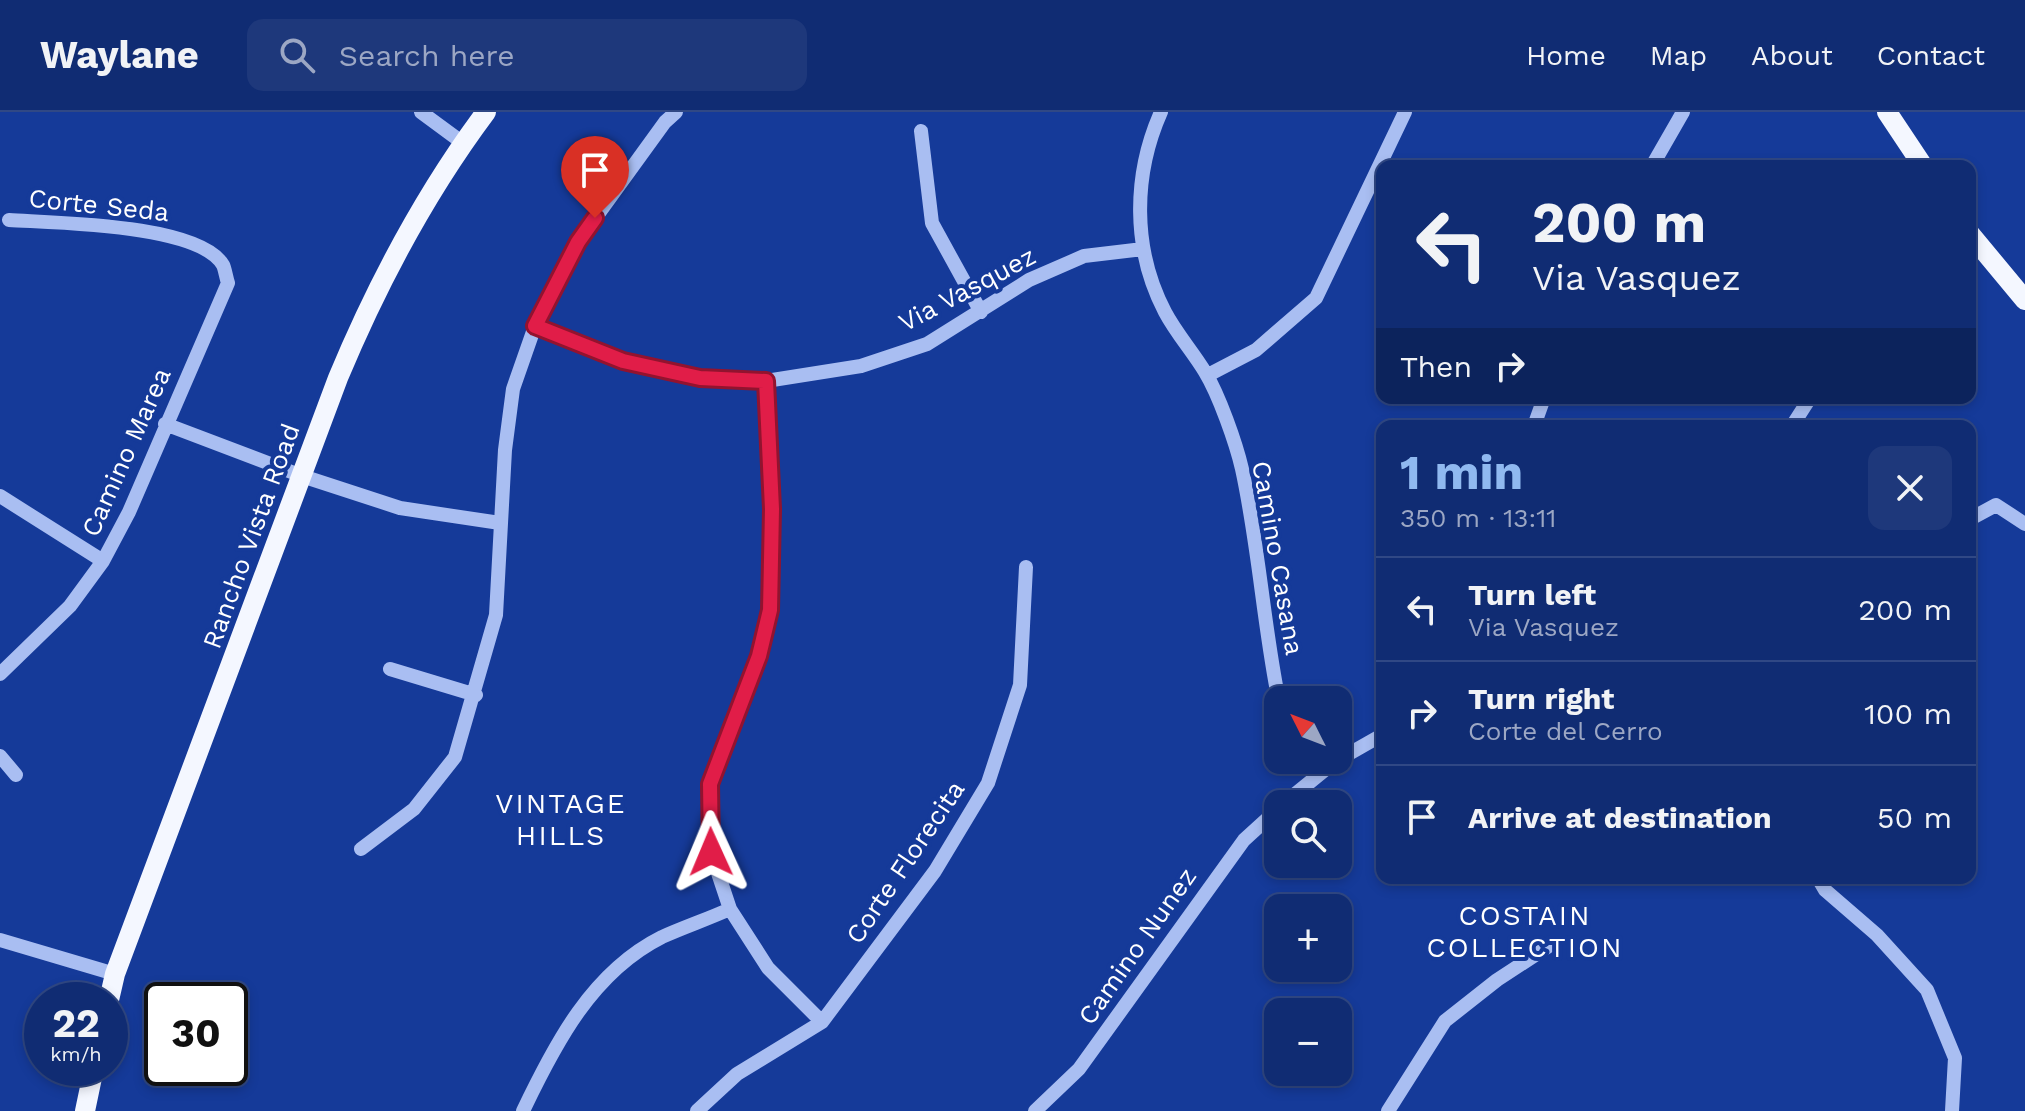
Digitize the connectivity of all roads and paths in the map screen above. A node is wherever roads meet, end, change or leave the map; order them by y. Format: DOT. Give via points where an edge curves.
graph roads {
  1 [pos="421,112"];
  2 [pos="486,112"];
  3 [pos="676,112"];
  4 [pos="1161,112"];
  5 [pos="1405,112"];
  6 [pos="1683,112"];
  7 [pos="1887,112"];
  8 [pos="921,131"];
  9 [pos="463,143"];
  10 [pos="1382,160"];
  11 [pos="1655,160"];
  12 [pos="1919,160"];
  13 [pos="1376,173"];
  14 [pos="9,220"];
  15 [pos="1976,241"];
  16 [pos="1143,249"];
  17 [pos="223,265"];
  18 [pos="2025,300"];
  19 [pos="981,312"];
  20 [pos="535,326"];
  21 [pos="1208,375"];
  22 [pos="766,381"];
  23 [pos="165,424"];
  24 [pos="302,476"];
  25 [pos="0,496"];
  26 [pos="1976,516"];
  27 [pos="500,523"];
  28 [pos="2025,524"];
  29 [pos="103,561"];
  30 [pos="1026,567"];
  31 [pos="390,669"];
  32 [pos="0,674"];
  33 [pos="1276,686"];
  34 [pos="476,695"];
  35 [pos="1376,738"];
  36 [pos="1352,752"];
  37 [pos="0,756"];
  38 [pos="1311,774"];
  39 [pos="16,775"];
  40 [pos="1296,790"];
  41 [pos="1264,822"];
  42 [pos="361,849"];
  43 [pos="1822,884"];
  44 [pos="730,909"];
  45 [pos="0,940"];
  46 [pos="1555,942"];
  47 [pos="115,974"];
  48 [pos="113,982"];
  49 [pos="822,1022"];
  50 [pos="90,1086"];
  51 [pos="85,1111"];
  52 [pos="523,1111"];
  53 [pos="697,1111"];
  54 [pos="1035,1111"];
  55 [pos="1388,1111"];
  56 [pos="1952,1111"];
  1 -- 9 [label="street"];
  2 -- 9 [label="main road, Rancho Vista Road"];
  3 -- 20 [label="street" via="578,242"];
  4 -- 16 [label="street, Camino Casana" via="1138,194"];
  5 -- 10 [label="street"];
  6 -- 11 [label="street"];
  7 -- 12 [label="main road"];
  8 -- 19 [label="street" via="932,223"];
  9 -- 24 [label="main road, Rancho Vista Road" via="376,287"];
  13 -- 21 [label="street" via="1316,298 1256,350"];
  14 -- 17 [label="street, Corte Seda" via="140,230 187,240"];
  15 -- 18 [label="main road"];
  16 -- 19 [label="street, Via Vasquez" via="1084,256 1029,280"];
  16 -- 21 [label="street, Camino Casana" via="1164,311"];
  17 -- 23 [label="street, Camino Marea" via="228,283"];
  19 -- 22 [label="street, Via Vasquez" via="927,344 861,366"];
  20 -- 22 [label="street, Via Vasquez" via="623,361 700,378"];
  20 -- 27 [label="street" via="513,389"];
  21 -- 33 [label="street, Camino Casana" via="1242,467"];
  22 -- 44 [label="street" via="770,610 759,656 710,784 711,852"];
  23 -- 24 [label="street"];
  23 -- 29 [label="street, Camino Marea"];
  24 -- 27 [label="street" via="400,508"];
  24 -- 47 [label="main road, Rancho Vista Road"];
  25 -- 29 [label="street"];
  26 -- 28 [label="street" via="1996,505"];
  27 -- 34 [label="street" via="496,615"];
  29 -- 32 [label="street, Camino Marea" via="70,606"];
  30 -- 49 [label="street, Corte Florecita" via="1020,685 988,783 935,871"];
  31 -- 34 [label="street"];
  34 -- 42 [label="street" via="455,757 414,809"];
  35 -- 36 [label="street"];
  37 -- 39 [label="street"];
  38 -- 40 [label="street"];
  41 -- 54 [label="street, Camino Nunez" via="1244,840 1079,1069"];
  43 -- 56 [label="street" via="1927,990 1955,1058"];
  44 -- 49 [label="street" via="768,968"];
  44 -- 52 [label="street" via="659,938 600,983 554,1047"];
  45 -- 47 [label="street"];
  46 -- 55 [label="street" via="1445,1021"];
  47 -- 48 [label="main road, Rancho Vista Road"];
  49 -- 53 [label="street, Corte Florecita" via="737,1074"];
  50 -- 51 [label="main road"];
}
